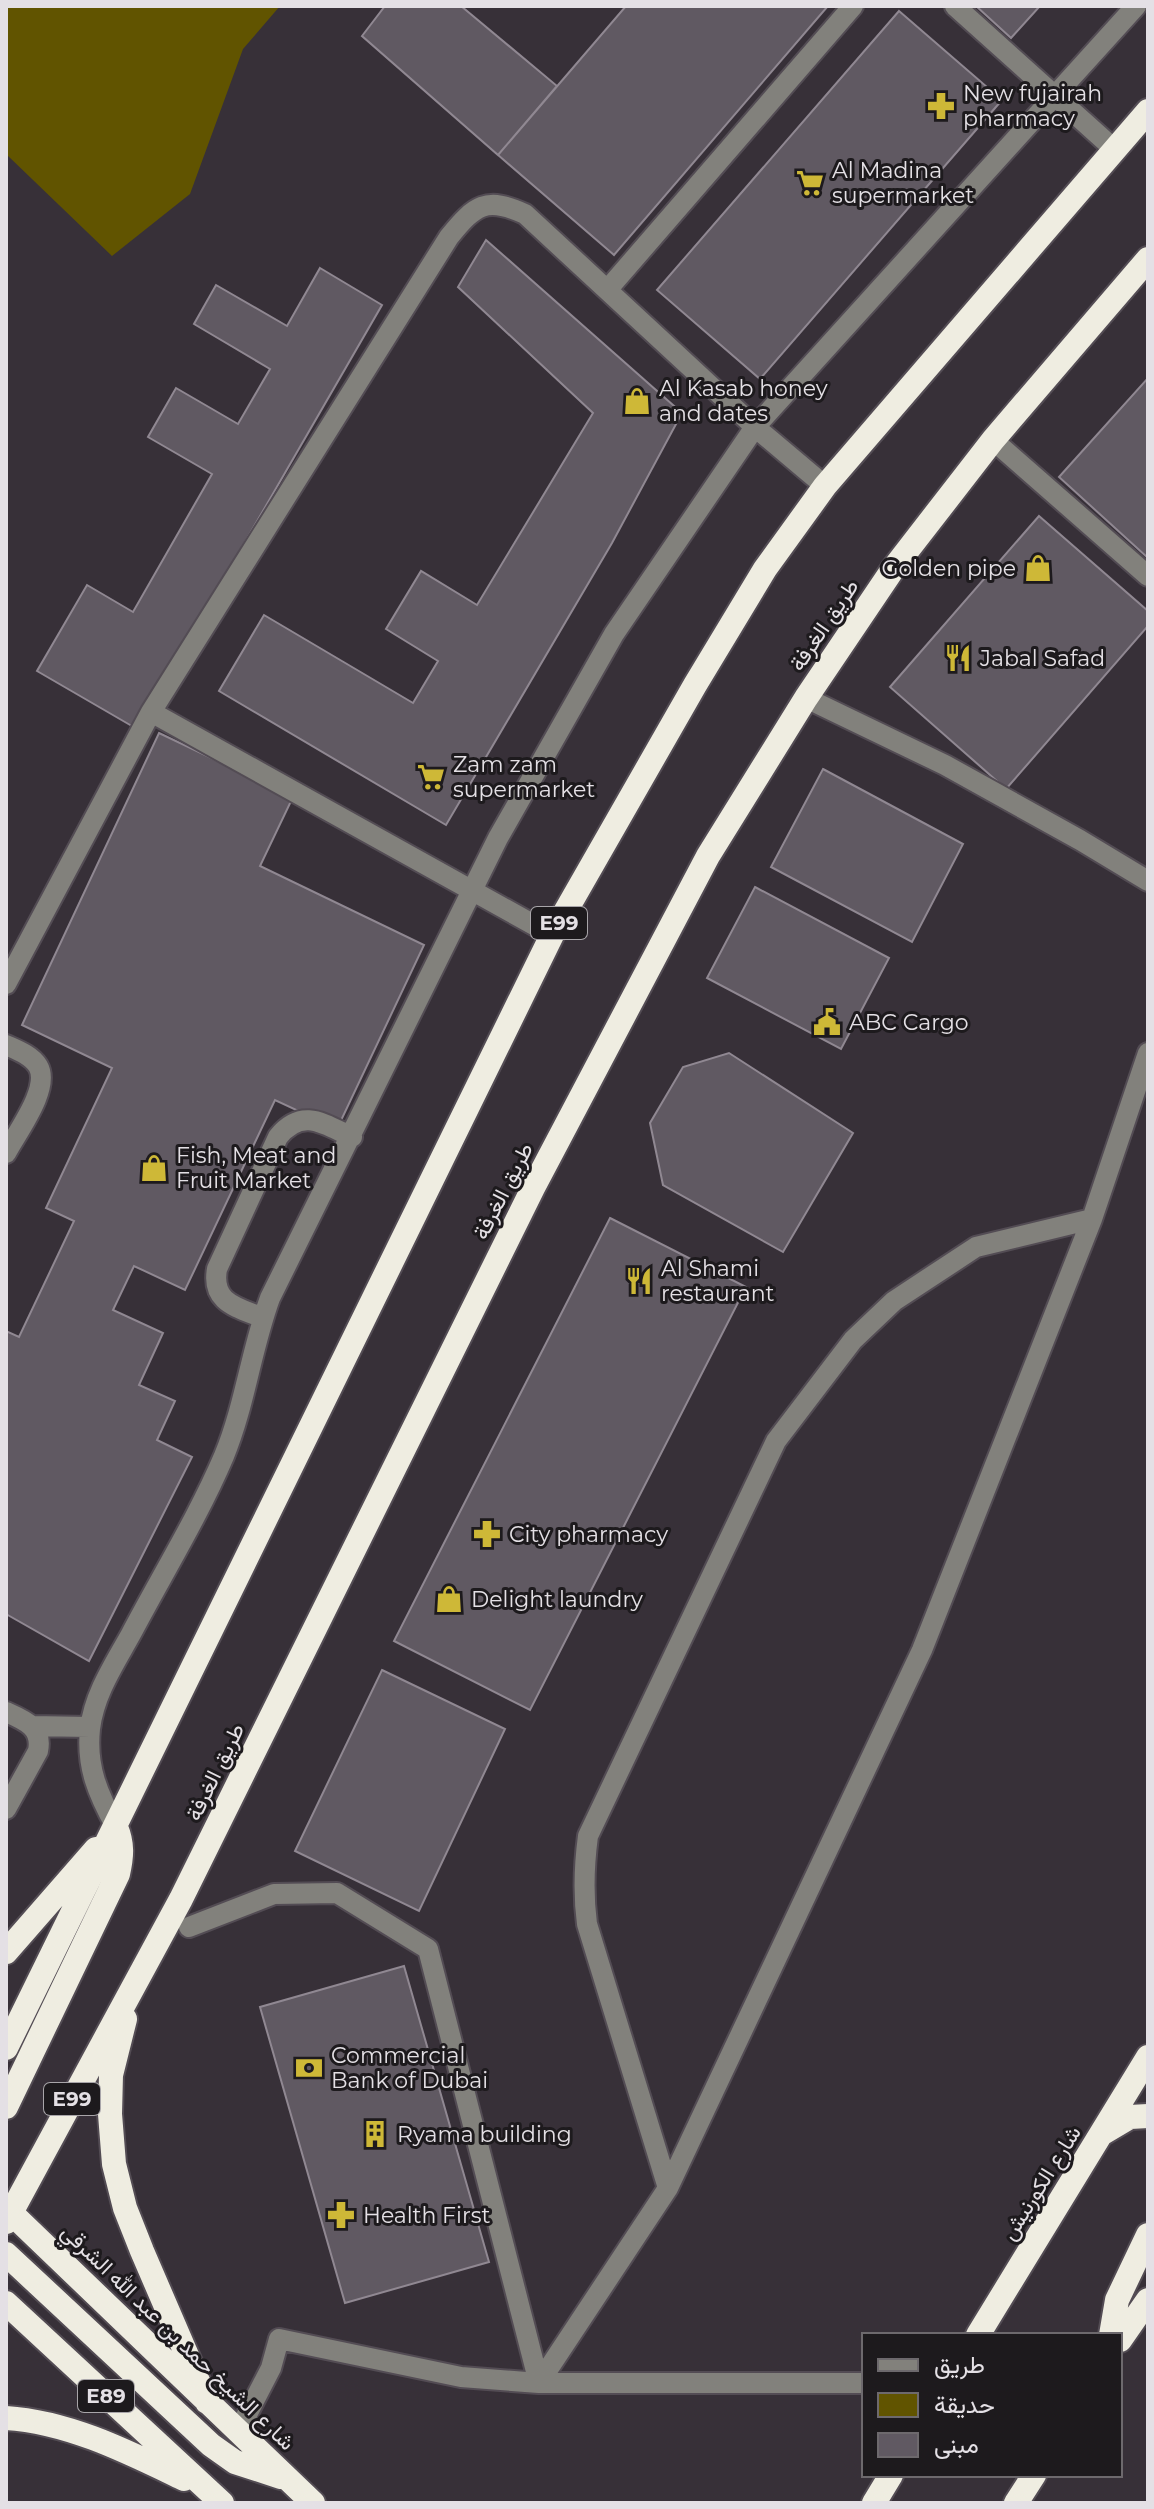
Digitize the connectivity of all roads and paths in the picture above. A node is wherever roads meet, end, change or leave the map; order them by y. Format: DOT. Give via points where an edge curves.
graph roads {
  1 [pos="853,6"];
  2 [pos="955,6"];
  3 [pos="1136,6"];
  4 [pos="1055,97"];
  5 [pos="1148,111"];
  6 [pos="1114,149"];
  7 [pos="1148,259"];
  8 [pos="608,289"];
  9 [pos="755,427"];
  10 [pos="993,440"];
  11 [pos="825,486"];
  12 [pos="1148,576"];
  13 [pos="806,698"];
  14 [pos="151,712"];
  15 [pos="1148,881"];
  16 [pos="474,891"];
  17 [pos="552,935"];
  18 [pos="6,984"];
  19 [pos="6,1045"];
  20 [pos="1148,1053"];
  21 [pos="352,1137"];
  22 [pos="6,1153"];
  23 [pos="1092,1219"];
  24 [pos="263,1318"];
  25 [pos="6,1712"];
  26 [pos="32,1726"];
  27 [pos="90,1727"];
  28 [pos="6,1809"];
  29 [pos="116,1827"];
  30 [pos="189,1927"];
  31 [pos="6,1952"];
  32 [pos="133,1985"];
  33 [pos="6,2048"];
  34 [pos="1148,2057"];
  35 [pos="6,2107"];
  36 [pos="1148,2116"];
  37 [pos="1101,2134"];
  38 [pos="668,2188"];
  39 [pos="7,2214"];
  40 [pos="1148,2235"];
  41 [pos="6,2254"];
  42 [pos="1148,2300"];
  43 [pos="6,2303"];
  44 [pos="979,2333"];
  45 [pos="1111,2333"];
  46 [pos="1122,2337"];
  47 [pos="539,2383"];
  48 [pos="862,2383"];
  49 [pos="207,2402"];
  50 [pos="6,2418"];
  51 [pos="238,2432"];
  52 [pos="890,2477"];
  53 [pos="1033,2477"];
  54 [pos="287,2478"];
  55 [pos="214,2496"];
  56 [pos="313,2503"];
  57 [pos="874,2503"];
  58 [pos="1016,2503"];
  1 -- 8 [label="street"];
  2 -- 4 [label="street"];
  3 -- 4 [label="street"];
  4 -- 6 [label="street"];
  4 -- 9 [label="street"];
  5 -- 6 [label="highway, E99"];
  6 -- 11 [label="highway, E99"];
  7 -- 10 [label="highway, طريق الغرفة / E99"];
  8 -- 9 [label="street"];
  8 -- 14 [label="street" via="525,214 490,205 466,216"];
  9 -- 11 [label="street"];
  9 -- 16 [label="street" via="614,634 498,838"];
  10 -- 12 [label="street"];
  10 -- 13 [label="highway, طريق الغرفة / E99" via="893,569"];
  11 -- 17 [label="highway, E99" via="765,569"];
  13 -- 15 [label="street" via="945,765"];
  13 -- 32 [label="highway, طريق الغرفة / E99" via="708,856 618,1025"];
  14 -- 16 [label="street"];
  14 -- 18 [label="street"];
  16 -- 17 [label="street"];
  16 -- 21 [label="street"];
  17 -- 29 [label="highway, E99"];
  19 -- 22 [label="street" via="25,1054 42,1077"];
  20 -- 23 [label="street"];
  21 -- 24 [label="street"];
  21 -- 24 [label="street" via="310,1120 297,1120 278,1137 215,1282 230,1304"];
  23 -- 38 [label="street" via="922,1650"];
  23 -- 38 [label="street" via="976,1247 894,1301 853,1340 776,1441 588,1836 583,1888 587,1924"];
  24 -- 27 [label="street" via="224,1455 101,1689"];
  25 -- 26 [label="street"];
  26 -- 27 [label="street"];
  26 -- 28 [label="street" via="38,1732 38,1751"];
  27 -- 29 [label="street" via="90,1762 99,1796"];
  29 -- 31 [label="highway"];
  29 -- 33 [label="highway, E99"];
  29 -- 35 [label="highway" via="123,1853 118,1874"];
  30 -- 47 [label="street" via="274,1894 337,1893 428,1949"];
  32 -- 39 [label="highway, طريق الغرفة / E99"];
  32 -- 49 [label="highway" via="111,2075 114,2164 130,2222"];
  34 -- 37 [label="highway, شارع الكورنيش"];
  36 -- 37 [label="highway" via="1130,2117"];
  37 -- 44 [label="highway, شارع الكورنيش"];
  38 -- 47 [label="street"];
  39 -- 49 [label="highway, شارع الشيخ حمد بن عبد الله الشرقي"];
  40 -- 45 [label="highway" via="1117,2300"];
  41 -- 54 [label="highway" via="211,2445 235,2462"];
  42 -- 46 [label="highway"];
  43 -- 55 [label="highway, E89"];
  47 -- 48 [label="street"];
  47 -- 51 [label="street" via="461,2377 279,2339 271,2368"];
  49 -- 51 [label="highway, شارع الشيخ حمد بن عبد الله الشرقي"];
  50 -- 55 [label="highway" via="52,2425 101,2441"];
  51 -- 54 [label="highway, شارع الشيخ حمد بن عبد الله الشرقي"];
  52 -- 57 [label="highway"];
  53 -- 58 [label="highway"];
  54 -- 56 [label="highway, شارع الشيخ حمد بن عبد الله الشرقي"];
}
